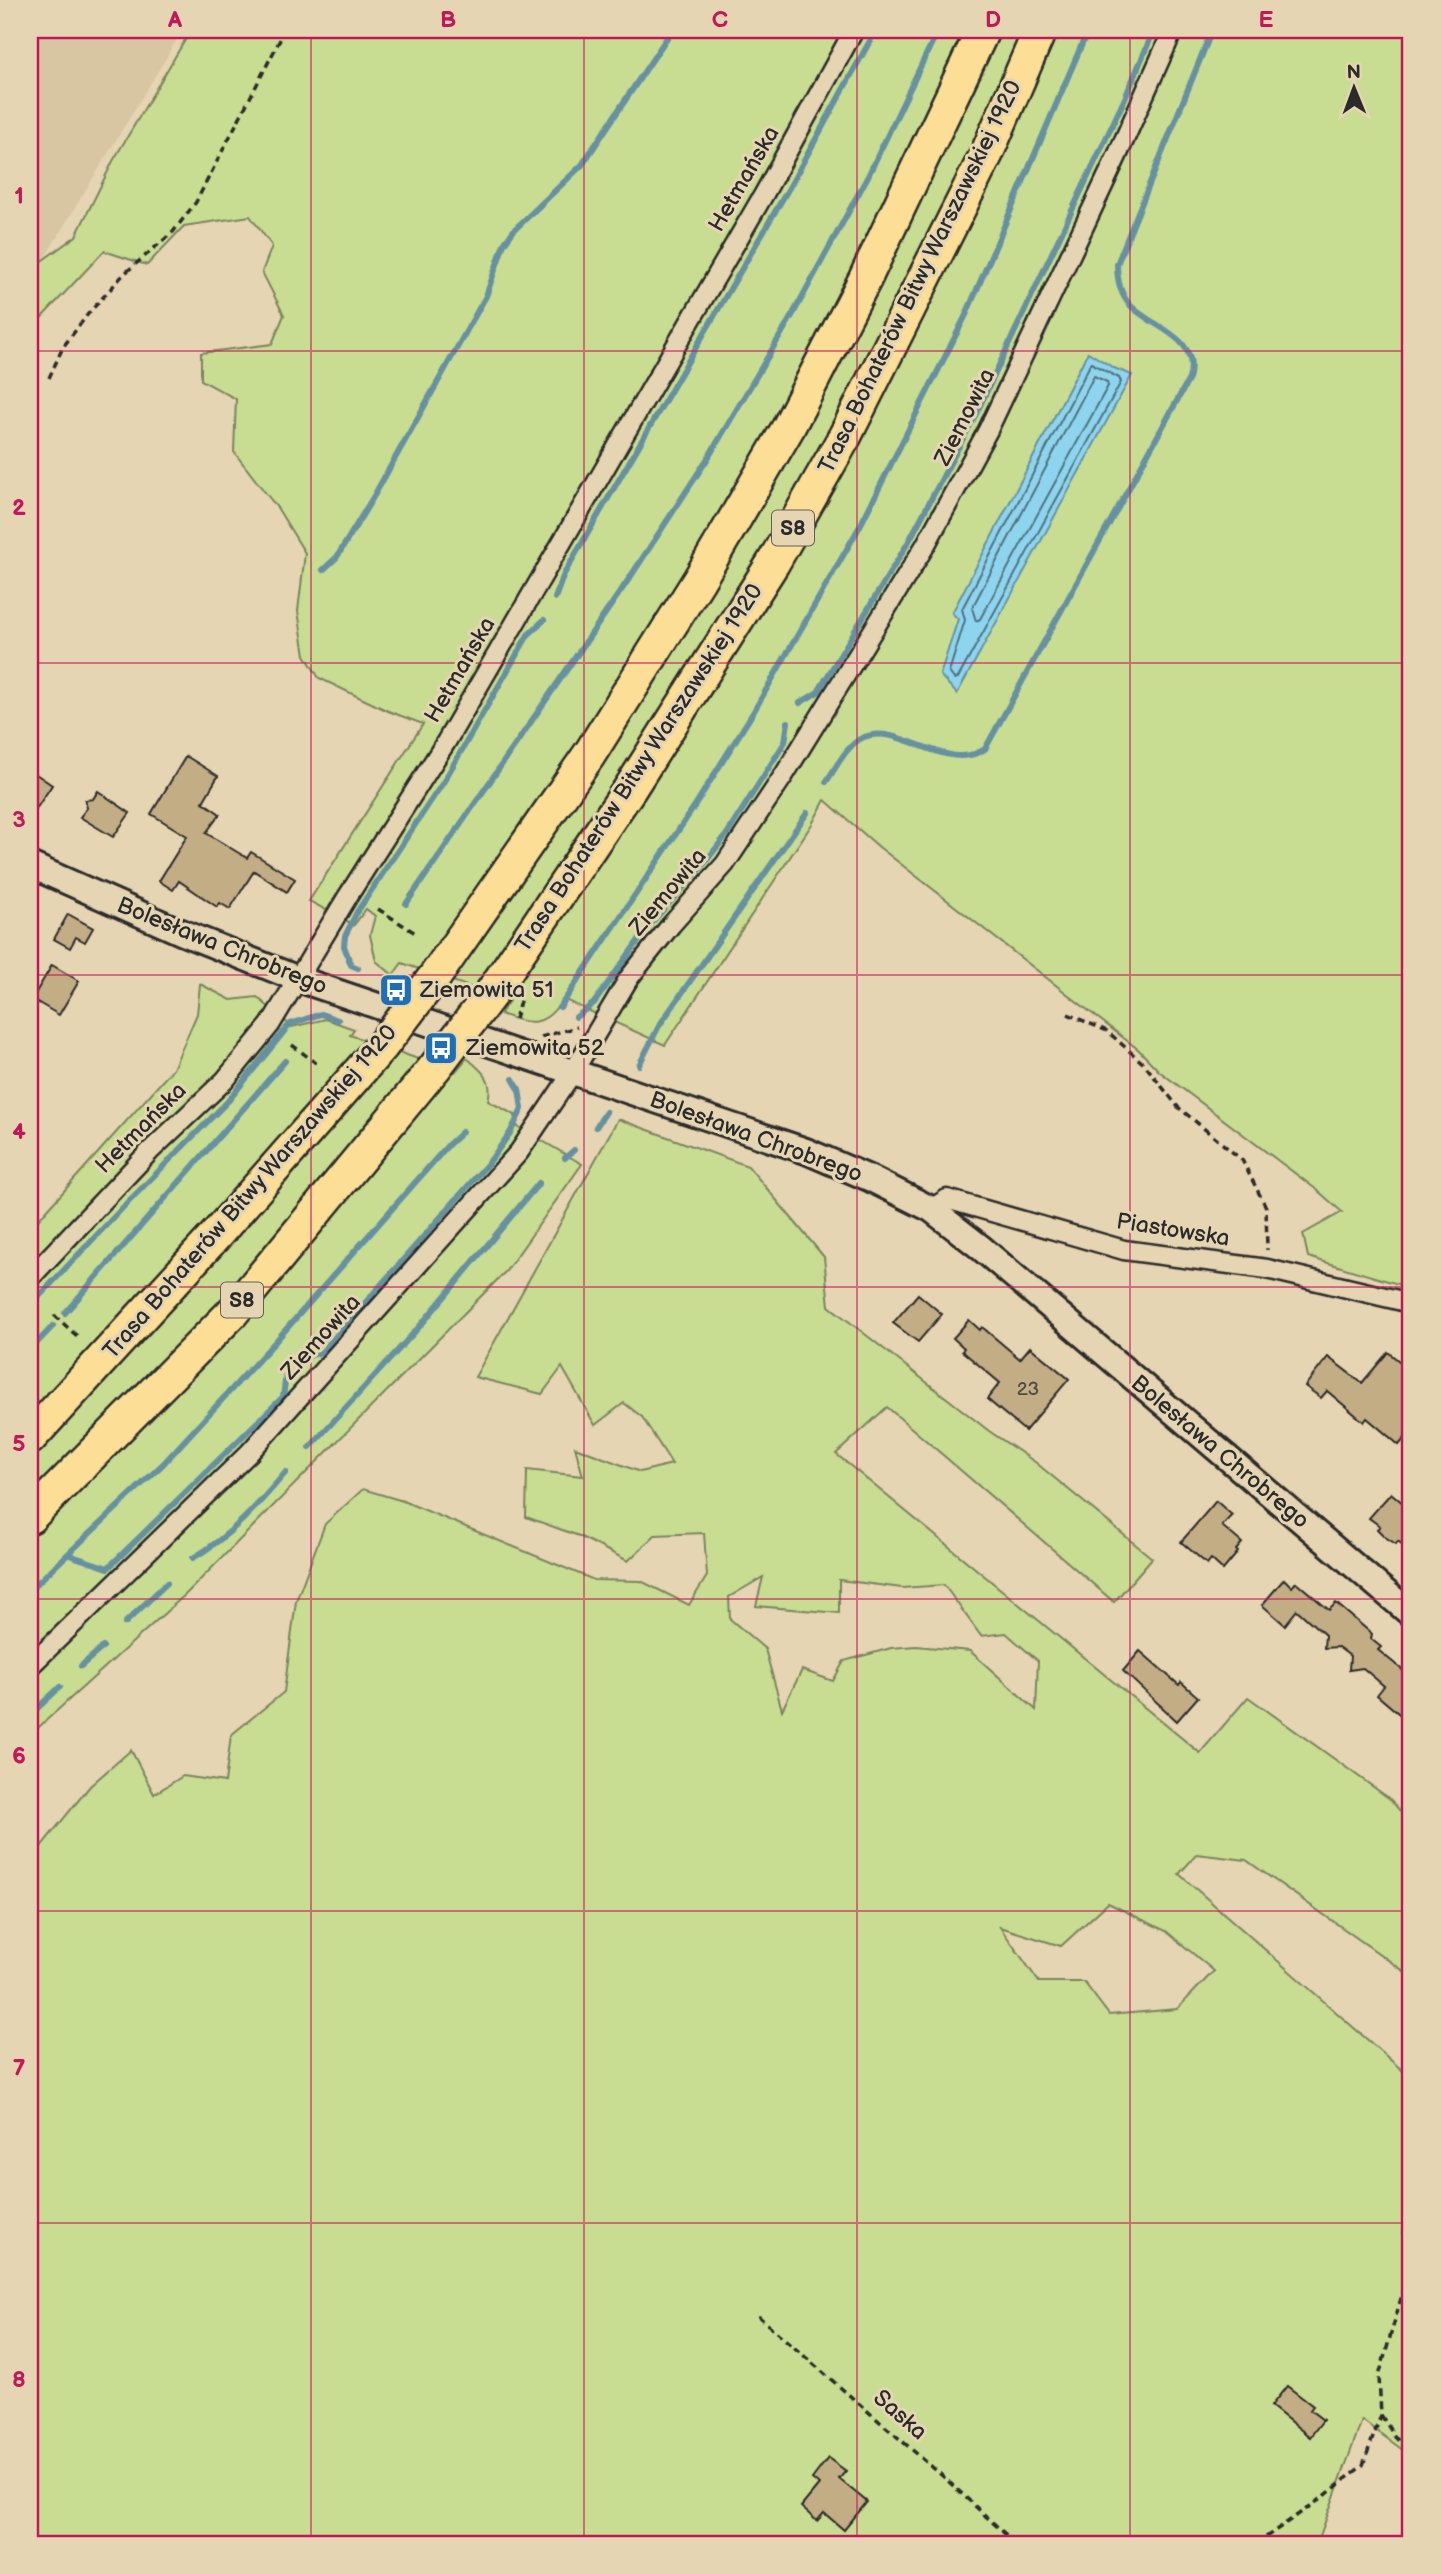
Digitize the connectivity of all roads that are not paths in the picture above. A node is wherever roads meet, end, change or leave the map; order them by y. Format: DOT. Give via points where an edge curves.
graph roads {
  1 [pos="855,30"];
  2 [pos="984,30"];
  3 [pos="1040,30"];
  4 [pos="1173,30"];
  5 [pos="30,865"];
  6 [pos="298,979"];
  7 [pos="573,1072"];
  8 [pos="932,1209"];
  9 [pos="30,1278"];
  10 [pos="1411,1306"];
  11 [pos="30,1437"];
  12 [pos="30,1517"];
  13 [pos="1411,1614"];
  14 [pos="30,1665"];
  1 -- 6 [label="street, Hetmańska" via="446,742"];
  2 -- 11 [label="highway, Trasa Bohaterów Bitwy Warszawskiej 1920 / S8, bridge" via="865,279 781,440 589,755 382,1046 216,1236"];
  3 -- 12 [label="highway, Trasa Bohaterów Bitwy Warszawskiej 1920 / S8, bridge" via="988,153 845,436 773,563 631,787 490,995 232,1312"];
  4 -- 7 [label="street, Ziemowita" via="1016,373 925,546 732,853 629,978"];
  5 -- 6 [label="street, Bolesława Chrobrego"];
  6 -- 7 [label="street, Bolesława Chrobrego"];
  6 -- 9 [label="street, Hetmańska" via="240,1063"];
  7 -- 8 [label="street, Bolesława Chrobrego" via="806,1151"];
  7 -- 14 [label="street, Ziemowita" via="519,1152 338,1357 249,1453"];
  8 -- 10 [label="street, Piastowska" via="947,1199 1124,1250 1267,1269"];
  8 -- 13 [label="street, Bolesława Chrobrego"];
}
